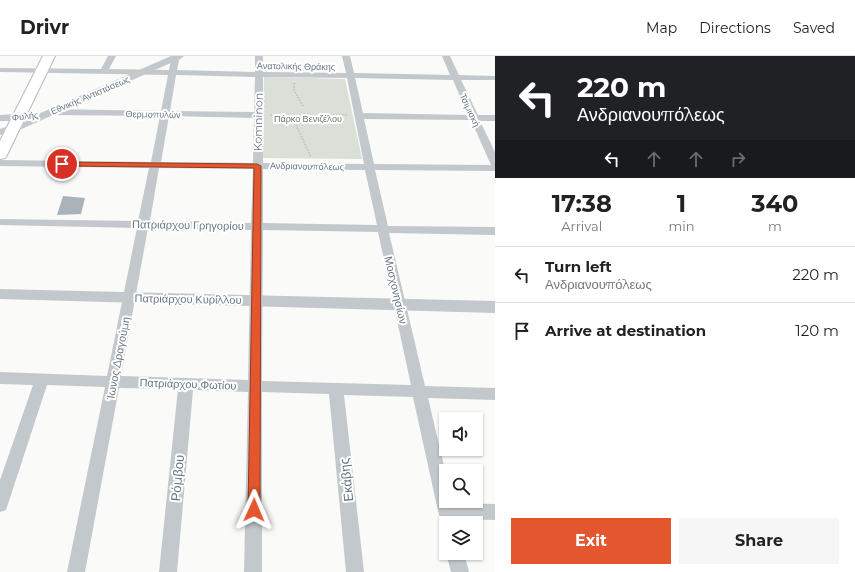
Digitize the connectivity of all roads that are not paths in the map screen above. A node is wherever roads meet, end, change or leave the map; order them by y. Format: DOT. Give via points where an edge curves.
graph roads {
  1 [pos="49,56"];
  2 [pos="112,56"];
  3 [pos="177,56"];
  4 [pos="259,56"];
  5 [pos="346,56"];
  6 [pos="446,56"];
  7 [pos="0,70"];
  8 [pos="41,71"];
  9 [pos="104,72"];
  10 [pos="142,72"];
  11 [pos="173,73"];
  12 [pos="258,75"];
  13 [pos="350,76"];
  14 [pos="455,78"];
  15 [pos="495,78"];
  16 [pos="50,112"];
  17 [pos="165,114"];
  18 [pos="257,115"];
  19 [pos="359,116"];
  20 [pos="0,118"];
  21 [pos="474,118"];
  22 [pos="495,118"];
  23 [pos="10,126"];
  24 [pos="0,155"];
  25 [pos="0,163"];
  26 [pos="495,163"];
  27 [pos="156,165"];
  28 [pos="257,166"];
  29 [pos="370,167"];
  30 [pos="495,168"];
  31 [pos="0,222"];
  32 [pos="144,224"];
  33 [pos="257,226"];
  34 [pos="382,229"];
  35 [pos="495,231"];
  36 [pos="0,294"];
  37 [pos="130,297"];
  38 [pos="256,300"];
  39 [pos="400,304"];
  40 [pos="495,307"];
  41 [pos="0,378"];
  42 [pos="42,379"];
  43 [pos="113,381"];
  44 [pos="186,384"];
  45 [pos="255,386"];
  46 [pos="336,389"];
  47 [pos="419,392"];
  48 [pos="495,394"];
  49 [pos="0,504"];
  50 [pos="495,512"];
  51 [pos="448,516"];
  52 [pos="457,516"];
  53 [pos="457,560"];
  54 [pos="76,572"];
  55 [pos="168,572"];
  56 [pos="254,572"];
  57 [pos="355,572"];
  58 [pos="460,572"];
  1 -- 8 [label="main road"];
  2 -- 9 [label="street"];
  3 -- 10 [label="street, Εθνικής Αντιστάσεως"];
  3 -- 11 [label="street, Ίωνος Δραγούμη"];
  4 -- 12 [label="street, Komninon"];
  5 -- 13 [label="street, Μοσχονησίων"];
  6 -- 14 [label="street, Τσιμισκή"];
  7 -- 8 [label="street, Ανατολικής Θράκης"];
  8 -- 9 [label="street, Ανατολικής Θράκης"];
  8 -- 23 [label="main road"];
  9 -- 10 [label="street, Ανατολικής Θράκης"];
  10 -- 11 [label="street, Ανατολικής Θράκης"];
  10 -- 16 [label="street, Εθνικής Αντιστάσεως"];
  11 -- 12 [label="street, Ανατολικής Θράκης"];
  11 -- 17 [label="street, Ίωνος Δραγούμη"];
  12 -- 13 [label="street, Ανατολικής Θράκης"];
  12 -- 18 [label="street, Komninon"];
  13 -- 14 [label="street, Ανατολικής Θράκης"];
  13 -- 19 [label="street, Μοσχονησίων"];
  14 -- 15 [label="street, Ανατολικής Θράκης"];
  14 -- 21 [label="street, Τσιμισκή"];
  16 -- 17 [label="street, Θερμοπυλών"];
  16 -- 23 [label="street, Φυλής"];
  17 -- 18 [label="street, Θερμοπυλών"];
  17 -- 27 [label="street, Ίωνος Δραγούμη"];
  18 -- 28 [label="street, Komninon"];
  19 -- 21 [label="street"];
  19 -- 29 [label="street, Μοσχονησίων"];
  20 -- 23 [label="street, Φυλής"];
  21 -- 22 [label="street"];
  21 -- 26 [label="street, Τσιμισκή"];
  23 -- 24 [label="main road"];
  25 -- 27 [label="street, Ανδριανουπόλεως"];
  27 -- 28 [label="street, Ανδριανουπόλεως"];
  27 -- 32 [label="street, Ίωνος Δραγούμη"];
  28 -- 29 [label="street, Ανδριανουπόλεως"];
  28 -- 33 [label="street, Komninon"];
  29 -- 30 [label="street, Ανδριανουπόλεως"];
  29 -- 34 [label="street, Μοσχονησίων"];
  31 -- 32 [label="street, Πατριάρχου Γρηγορίου"];
  32 -- 33 [label="street, Πατριάρχου Γρηγορίου"];
  32 -- 37 [label="street, Ίωνος Δραγούμη"];
  33 -- 34 [label="street, Πατριάρχου Γρηγορίου"];
  33 -- 38 [label="street, Komninon"];
  34 -- 35 [label="street, Πατριάρχου Γρηγορίου"];
  34 -- 39 [label="street, Μοσχονησίων"];
  36 -- 37 [label="street, Πατριάρχου Κυρίλλου"];
  37 -- 38 [label="street, Πατριάρχου Κυρίλλου"];
  37 -- 43 [label="street, Ίωνος Δραγούμη"];
  38 -- 39 [label="street, Πατριάρχου Κυρίλλου"];
  38 -- 45 [label="street, Komninon"];
  39 -- 40 [label="street, Πατριάρχου Κυρίλλου"];
  39 -- 47 [label="street, Μοσχονησίων"];
  41 -- 42 [label="street, Πατριάρχου Φωτίου"];
  42 -- 43 [label="street, Πατριάρχου Φωτίου"];
  42 -- 49 [label="street"];
  43 -- 44 [label="street, Πατριάρχου Φωτίου"];
  43 -- 54 [label="street, Ίωνος Δραγούμη"];
  44 -- 45 [label="street, Πατριάρχου Φωτίου"];
  44 -- 55 [label="street, Ρόμβου"];
  45 -- 46 [label="street, Πατριάρχου Φωτίου"];
  45 -- 56 [label="street, Komninon"];
  46 -- 47 [label="street, Πατριάρχου Φωτίου"];
  46 -- 57 [label="street, Εκάβης"];
  47 -- 48 [label="street, Πατριάρχου Φωτίου"];
  47 -- 51 [label="street, Μοσχονησίων"];
  50 -- 52 [label="street"];
  53 -- 58 [label="street"];
}
